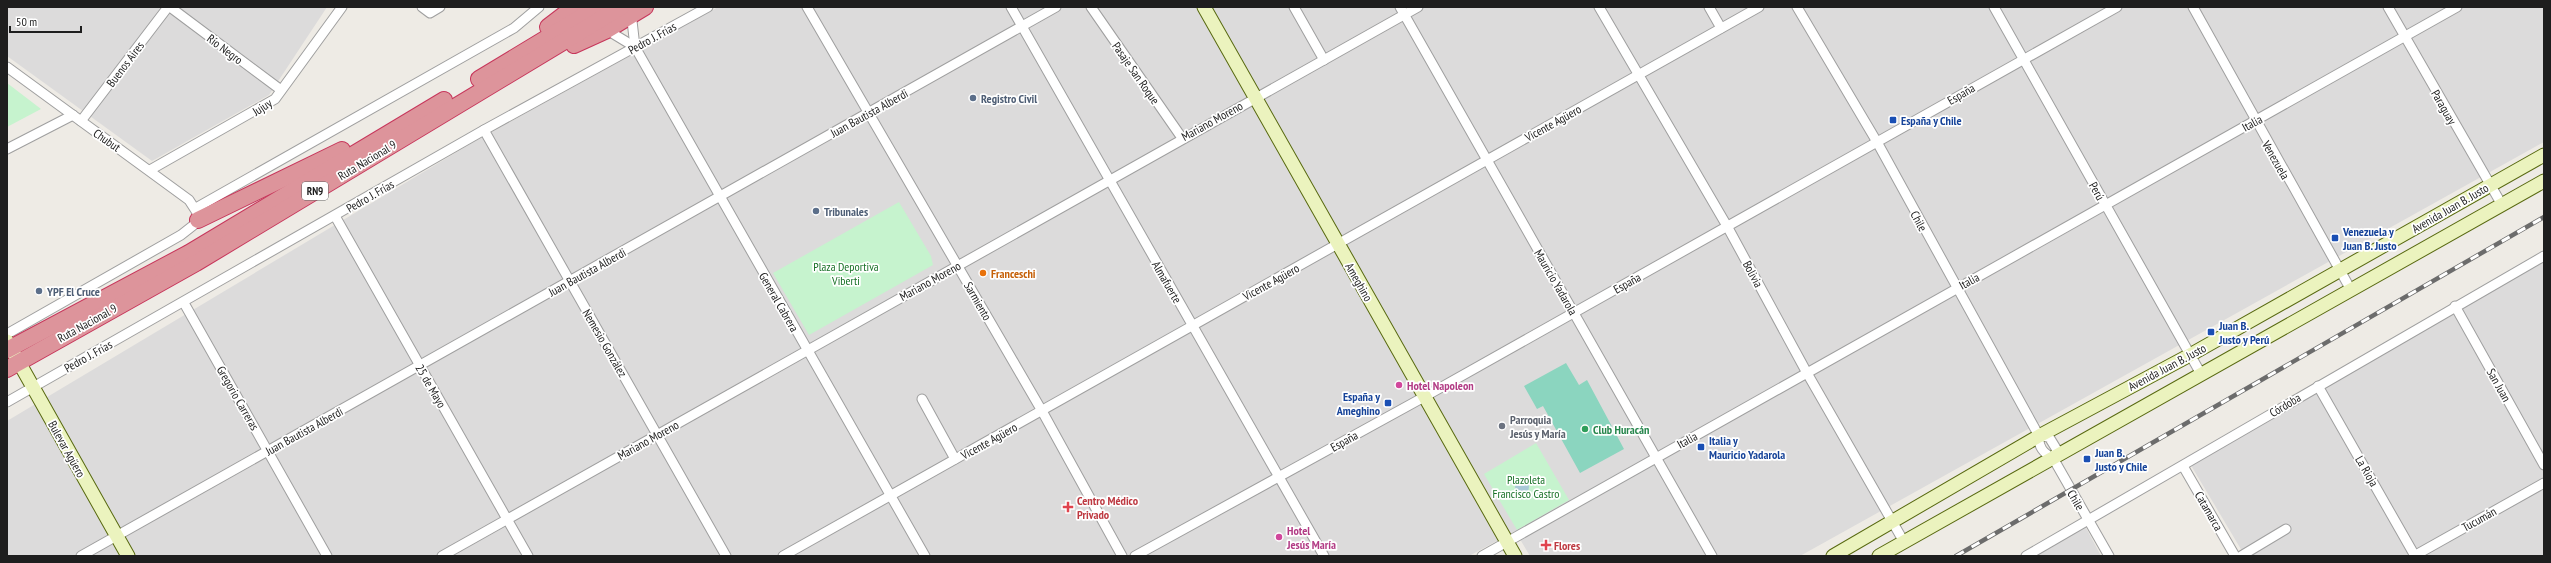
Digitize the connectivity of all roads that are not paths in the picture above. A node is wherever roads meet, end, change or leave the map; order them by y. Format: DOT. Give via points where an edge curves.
graph roads {
  1 [pos="169,7"];
  2 [pos="342,7"];
  3 [pos="422,7"];
  4 [pos="440,7"];
  5 [pos="539,7"];
  6 [pos="574,7"];
  7 [pos="598,7"];
  8 [pos="645,7"];
  9 [pos="708,7"];
  10 [pos="807,7"];
  11 [pos="1011,7"];
  12 [pos="1056,7"];
  13 [pos="1091,7"];
  14 [pos="1204,7"];
  15 [pos="1294,7"];
  16 [pos="1418,7"];
  17 [pos="1599,7"];
  18 [pos="1709,7"];
  19 [pos="1759,7"];
  20 [pos="1797,7"];
  21 [pos="1994,7"];
  22 [pos="2117,7"];
  23 [pos="2193,7"];
  24 [pos="2388,7"];
  25 [pos="2457,7"];
  26 [pos="627,10"];
  27 [pos="1403,11"];
  28 [pos="1022,26"];
  29 [pos="1721,28"];
  30 [pos="607,30"];
  31 [pos="2404,37"];
  32 [pos="635,47"];
  33 [pos="2024,59"];
  34 [pos="1324,60"];
  35 [pos="524,65"];
  36 [pos="500,66"];
  37 [pos="7,67"];
  38 [pos="1638,75"];
  39 [pos="281,90"];
  40 [pos="1255,98"];
  41 [pos="869,113"];
  42 [pos="73,115"];
  43 [pos="416,117"];
  44 [pos="81,121"];
  45 [pos="2254,121"];
  46 [pos="484,130"];
  47 [pos="1182,138"];
  48 [pos="1877,142"];
  49 [pos="7,149"];
  50 [pos="2544,155"];
  51 [pos="1487,160"];
  52 [pos="150,170"];
  53 [pos="1109,180"];
  54 [pos="2544,181"];
  55 [pos="2489,186"];
  56 [pos="720,197"];
  57 [pos="2105,205"];
  58 [pos="2502,205"];
  59 [pos="197,214"];
  60 [pos="335,216"];
  61 [pos="1727,226"];
  62 [pos="1338,244"];
  63 [pos="2544,256"];
  64 [pos="958,266"];
  65 [pos="2340,271"];
  66 [pos="570,281"];
  67 [pos="1956,289"];
  68 [pos="2351,290"];
  69 [pos="184,303"];
  70 [pos="2455,306"];
  71 [pos="1574,313"];
  72 [pos="1192,326"];
  73 [pos="8,343"];
  74 [pos="807,351"];
  75 [pos="2190,355"];
  76 [pos="13,366"];
  77 [pos="420,366"];
  78 [pos="1807,373"];
  79 [pos="2201,374"];
  80 [pos="2318,386"];
  81 [pos="32,388"];
  82 [pos="1424,396"];
  83 [pos="922,399"];
  84 [pos="7,402"];
  85 [pos="1042,412"];
  86 [pos="657,435"];
  87 [pos="2039,436"];
  88 [pos="268,451"];
  89 [pos="1656,458"];
  90 [pos="2053,458"];
  91 [pos="955,459"];
  92 [pos="2544,465"];
  93 [pos="2183,466"];
  94 [pos="1279,478"];
  95 [pos="2544,483"];
  96 [pos="889,496"];
  97 [pos="507,520"];
  98 [pos="2088,520"];
  99 [pos="1892,523"];
  100 [pos="2286,529"];
  101 [pos="117,536"];
  102 [pos="1507,542"];
  103 [pos="1904,542"];
  104 [pos="81,556"];
  105 [pos="128,556"];
  106 [pos="327,556"];
  107 [pos="442,556"];
  108 [pos="528,556"];
  109 [pos="726,556"];
  110 [pos="783,556"];
  111 [pos="925,556"];
  112 [pos="1122,556"];
  113 [pos="1135,556"];
  114 [pos="1324,556"];
  115 [pos="1482,556"];
  116 [pos="1515,556"];
  117 [pos="1712,556"];
  118 [pos="1833,556"];
  119 [pos="1879,556"];
  120 [pos="2026,556"];
  121 [pos="2109,556"];
  122 [pos="2235,556"];
  123 [pos="2241,556"];
  124 [pos="2414,556"];
  1 -- 39 [label="street, Río Negro"];
  1 -- 44 [label="street, Buenos Aires"];
  2 -- 39 [label="street, Jujuy"];
  3 -- 4 [label="street" via="430,13"];
  5 -- 59 [label="street" via="514,28"];
  6 -- 36 [label="highway"];
  7 -- 36 [label="highway, Ruta Nacional 9 / RN9"];
  8 -- 26 [label="highway"];
  9 -- 32 [label="street, Pedro J. Frías"];
  10 -- 41 [label="street, Sarmiento"];
  11 -- 28 [label="street, Almafuerte"];
  12 -- 28 [label="street, Juan Bautista Alberdi"];
  13 -- 47 [label="street, Pasaje San Roque"];
  14 -- 40 [label="main road, Ameghino"];
  15 -- 34 [label="street"];
  16 -- 27 [label="street, Mariano Moreno"];
  17 -- 38 [label="street, Bolivia"];
  18 -- 29 [label="street"];
  19 -- 29 [label="street, Vicente Agüero"];
  20 -- 48 [label="street, Chile"];
  21 -- 33 [label="street, Perú"];
  22 -- 33 [label="street, España"];
  23 -- 45 [label="street, Venezuela"];
  24 -- 31 [label="street, Paraguay"];
  25 -- 31 [label="street, Italia"];
  26 -- 30 [label="highway"];
  26 -- 32 [label="street"];
  26 -- 35 [label="highway, Ruta Nacional 9 / RN9"];
  27 -- 34 [label="street, Mariano Moreno"];
  27 -- 51 [label="street, Mauricio Yadarola"];
  28 -- 41 [label="street, Juan Bautista Alberdi"];
  28 -- 53 [label="street, Almafuerte"];
  29 -- 38 [label="street, Vicente Agüero"];
  30 -- 32 [label="street"];
  30 -- 35 [label="highway"];
  31 -- 45 [label="street, Italia"];
  31 -- 55 [label="street, Paraguay"];
  32 -- 46 [label="street, Pedro J. Frías"];
  32 -- 56 [label="street, General Cabrera"];
  33 -- 48 [label="street, España"];
  33 -- 57 [label="street, Perú"];
  34 -- 40 [label="street, Mariano Moreno"];
  35 -- 76 [label="highway, Ruta Nacional 9 / RN9" via="196,263"];
  36 -- 43 [label="highway, Ruta Nacional 9 / RN9"];
  37 -- 42 [label="street, Chubut"];
  38 -- 51 [label="street, Vicente Agüero"];
  38 -- 61 [label="street, Bolivia"];
  39 -- 52 [label="street, Jujuy" via="275,99 265,106"];
  40 -- 47 [label="street, Mariano Moreno"];
  40 -- 62 [label="main road, Ameghino"];
  41 -- 56 [label="street, Juan Bautista Alberdi"];
  41 -- 64 [label="street, Sarmiento"];
  42 -- 44 [label="street, Chubut"];
  42 -- 49 [label="street"];
  43 -- 59 [label="highway"];
  43 -- 73 [label="highway, Ruta Nacional 9 / RN9" via="189,253"];
  44 -- 52 [label="street, Chubut"];
  45 -- 57 [label="street, Italia"];
  45 -- 65 [label="street, Venezuela"];
  46 -- 60 [label="street, Pedro J. Frías"];
  46 -- 66 [label="street, Nemesio González"];
  47 -- 53 [label="street, Mariano Moreno"];
  48 -- 61 [label="street, España"];
  48 -- 67 [label="street, Chile"];
  50 -- 55 [label="main road, Avenida Juan B. Justo"];
  51 -- 62 [label="street, Vicente Agüero"];
  51 -- 71 [label="street, Mauricio Yadarola"];
  52 -- 59 [label="street, Chubut"];
  53 -- 64 [label="street, Mariano Moreno"];
  53 -- 72 [label="street, Almafuerte"];
  54 -- 58 [label="main road, Avenida Juan B. Justo"];
  55 -- 58 [label="street, Paraguay"];
  55 -- 65 [label="main road, Avenida Juan B. Justo"];
  56 -- 66 [label="street, Juan Bautista Alberdi"];
  56 -- 74 [label="street, General Cabrera"];
  57 -- 67 [label="street, Italia"];
  57 -- 75 [label="street, Perú"];
  58 -- 68 [label="main road, Avenida Juan B. Justo"];
  59 -- 73 [label="street" via="181,235"];
  60 -- 69 [label="street, Pedro J. Frías"];
  60 -- 77 [label="street, 25 de Mayo"];
  61 -- 71 [label="street, España"];
  61 -- 78 [label="street, Bolivia"];
  62 -- 72 [label="street, Vicente Agüero"];
  62 -- 82 [label="main road, Ameghino"];
  63 -- 70 [label="street, Córdoba"];
  64 -- 74 [label="street, Mariano Moreno"];
  64 -- 85 [label="street, Sarmiento"];
  65 -- 68 [label="street, Venezuela"];
  65 -- 75 [label="main road, Avenida Juan B. Justo"];
  66 -- 77 [label="street, Juan Bautista Alberdi"];
  66 -- 86 [label="street, Nemesio González"];
  67 -- 78 [label="street, Italia"];
  67 -- 87 [label="street, Chile"];
  68 -- 79 [label="main road, Avenida Juan B. Justo"];
  69 -- 81 [label="street, Pedro J. Frías"];
  69 -- 88 [label="street, Gregorio Carreras"];
  70 -- 80 [label="street, Córdoba"];
  70 -- 92 [label="street, San Juan"];
  71 -- 82 [label="street, España"];
  71 -- 89 [label="street, Mauricio Yadarola"];
  72 -- 85 [label="street, Vicente Agüero"];
  72 -- 94 [label="street, Almafuerte"];
  73 -- 76 [label="main road, Bulevar Agüero"];
  74 -- 86 [label="street, Mariano Moreno"];
  74 -- 96 [label="street, General Cabrera"];
  75 -- 79 [label="street, Perú"];
  75 -- 87 [label="main road, Avenida Juan B. Justo"];
  76 -- 81 [label="main road, Bulevar Agüero"];
  77 -- 88 [label="street, Juan Bautista Alberdi"];
  77 -- 97 [label="street, 25 de Mayo"];
  78 -- 89 [label="street, Italia"];
  78 -- 99 [label="street, Bolivia"];
  79 -- 90 [label="main road, Avenida Juan B. Justo"];
  80 -- 93 [label="street, Córdoba"];
  80 -- 124 [label="street, La Rioja"];
  81 -- 84 [label="street, Pedro J. Frías"];
  81 -- 101 [label="main road, Bulevar Agüero"];
  82 -- 94 [label="street, España"];
  82 -- 102 [label="main road, Ameghino"];
  83 -- 91 [label="street"];
  85 -- 91 [label="street, Vicente Agüero"];
  85 -- 112 [label="street, Sarmiento"];
  86 -- 97 [label="street, Mariano Moreno"];
  86 -- 109 [label="street, Nemesio González"];
  87 -- 90 [label="street, Chile" via="2039,443 2045,454"];
  87 -- 99 [label="main road, Avenida Juan B. Justo"];
  88 -- 101 [label="street, Juan Bautista Alberdi"];
  88 -- 106 [label="street, Gregorio Carreras"];
  89 -- 102 [label="street, Italia"];
  89 -- 117 [label="street, Mauricio Yadarola"];
  90 -- 98 [label="street, Chile"];
  90 -- 103 [label="main road, Avenida Juan B. Justo"];
  91 -- 96 [label="street, Vicente Agüero"];
  93 -- 98 [label="street, Córdoba"];
  93 -- 122 [label="street, Catamarca"];
  94 -- 113 [label="street, España"];
  94 -- 114 [label="street, Almafuerte"];
  95 -- 124 [label="street, Tucumán"];
  96 -- 110 [label="street, Vicente Agüero"];
  96 -- 111 [label="street, General Cabrera"];
  97 -- 107 [label="street, Mariano Moreno"];
  97 -- 108 [label="street, 25 de Mayo"];
  98 -- 120 [label="street, Córdoba"];
  98 -- 121 [label="street, Chile"];
  99 -- 103 [label="street, Bolivia"];
  99 -- 118 [label="main road, Avenida Juan B. Justo"];
  100 -- 123 [label="street"];
  101 -- 104 [label="street, Juan Bautista Alberdi"];
  101 -- 105 [label="main road, Bulevar Agüero"];
  102 -- 115 [label="street, Italia"];
  102 -- 116 [label="main road, Ameghino"];
  103 -- 119 [label="main road, Avenida Juan B. Justo"];
}
